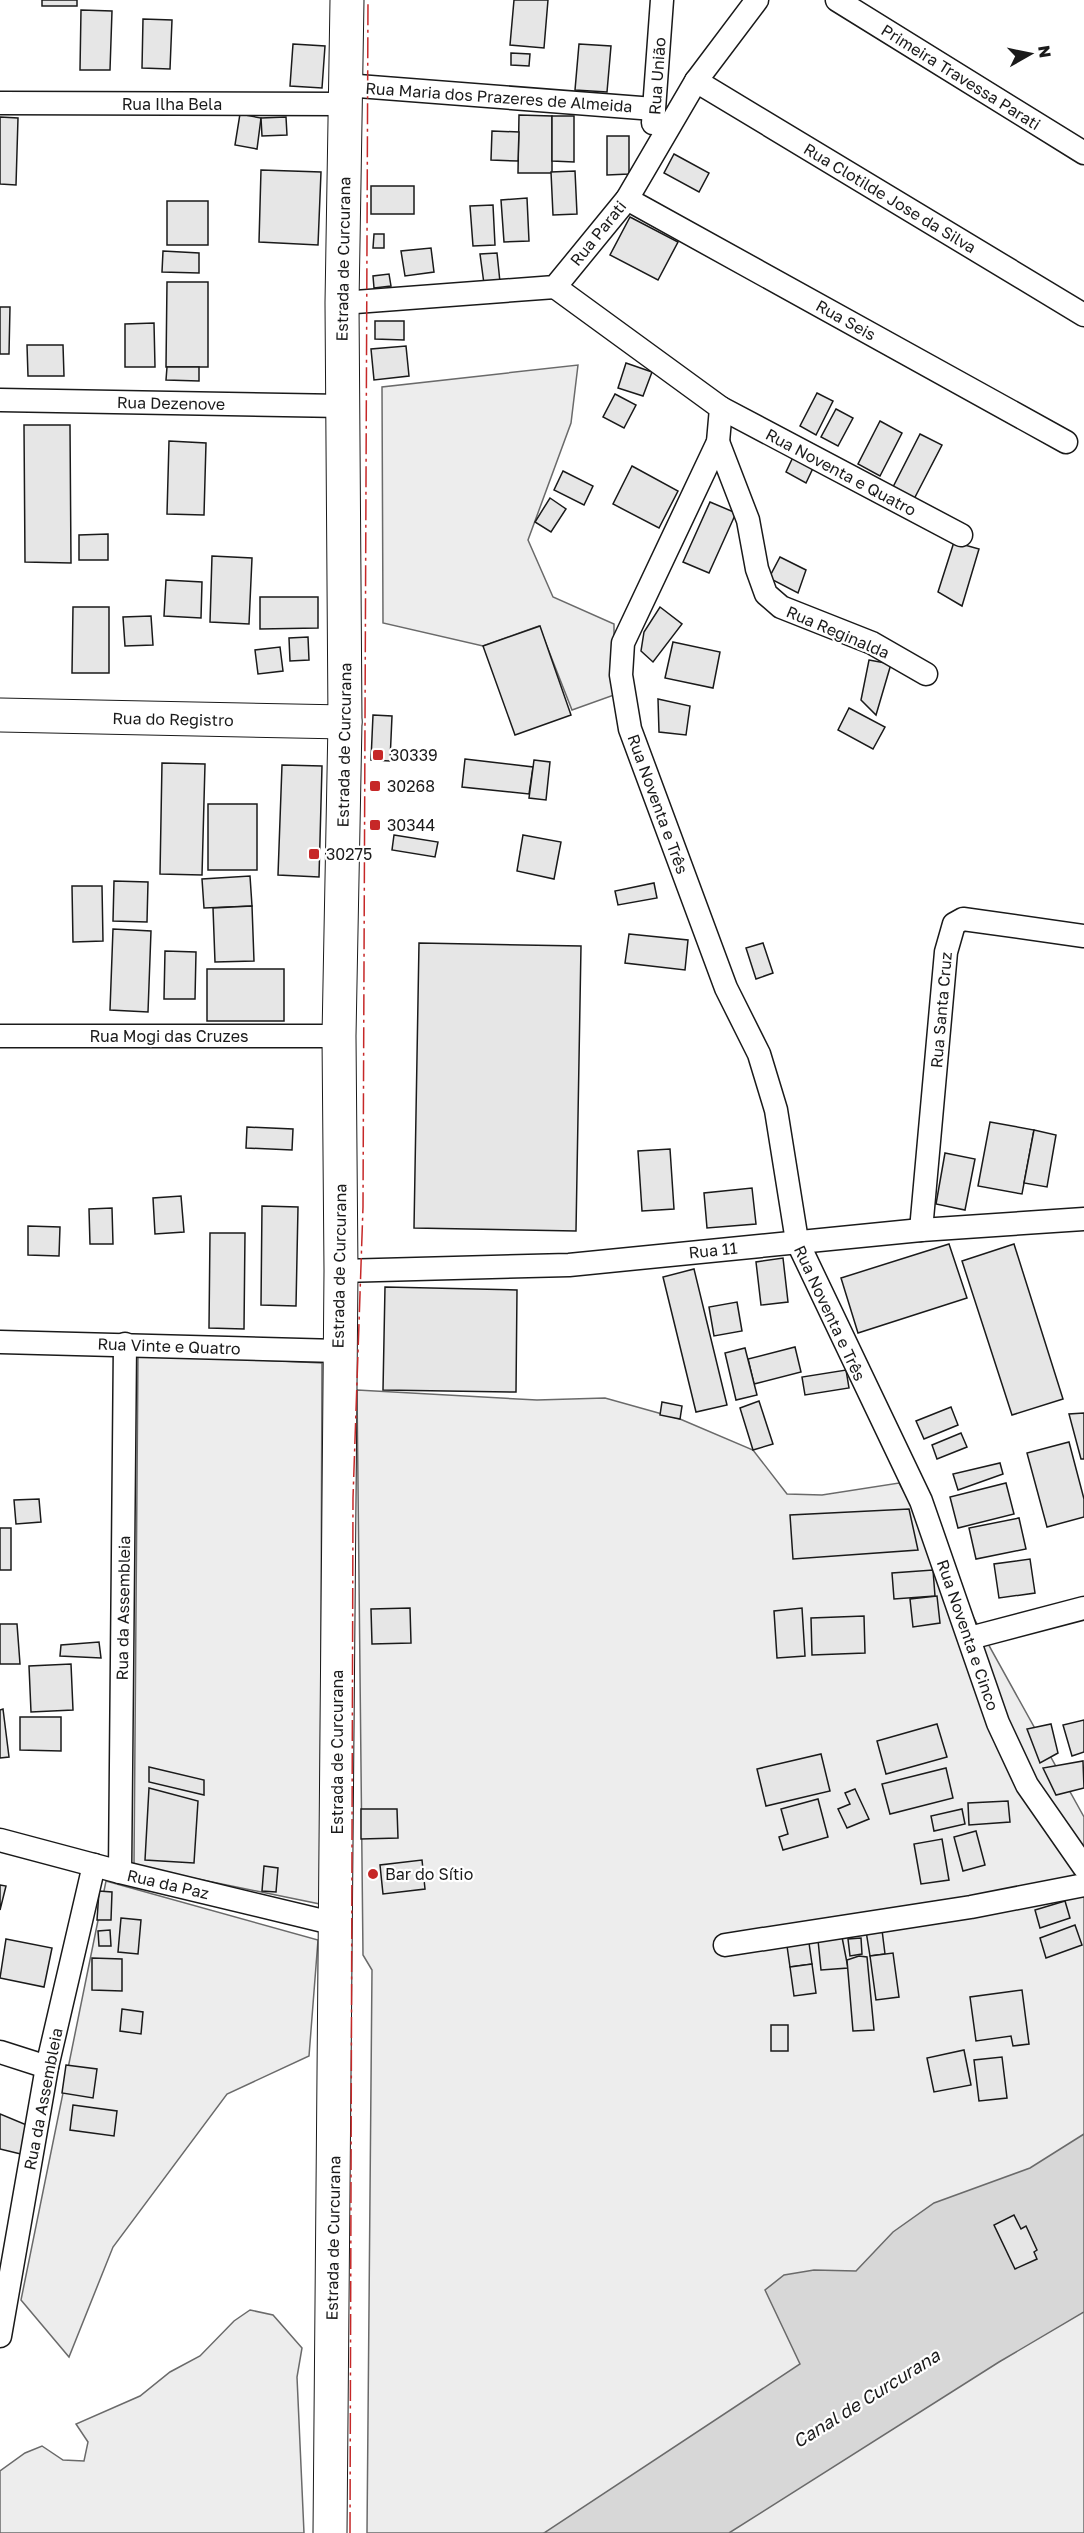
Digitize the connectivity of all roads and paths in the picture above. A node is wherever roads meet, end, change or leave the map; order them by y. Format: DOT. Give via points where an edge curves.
graph roads {
  1 [pos="347,0"];
  2 [pos="662,0"];
  3 [pos="757,0"];
  4 [pos="837,0"];
  5 [pos="696,81"];
  6 [pos="345,94"];
  7 [pos="0,103"];
  8 [pos="654,109"];
  9 [pos="653,152"];
  10 [pos="1084,153"];
  11 [pos="627,199"];
  12 [pos="555,287"];
  13 [pos="342,303"];
  14 [pos="1084,315"];
  15 [pos="0,400"];
  16 [pos="343,406"];
  17 [pos="721,408"];
  18 [pos="718,442"];
  19 [pos="1066,442"];
  20 [pos="961,536"];
  21 [pos="926,674"];
  22 [pos="0,715"];
  23 [pos="345,723"];
  24 [pos="1084,936"];
  25 [pos="0,1036"];
  26 [pos="339,1036"];
  27 [pos="1084,1219"];
  28 [pos="921,1230"];
  29 [pos="797,1241"];
  30 [pos="341,1271"];
  31 [pos="0,1342"];
  32 [pos="125,1344"];
  33 [pos="338,1351"];
  34 [pos="868,1395"];
  35 [pos="1084,1608"];
  36 [pos="970,1638"];
  37 [pos="0,1840"];
  38 [pos="94,1865"];
  39 [pos="1084,1867"];
  40 [pos="120,1872"];
  41 [pos="1084,1886"];
  42 [pos="336,1924"];
  43 [pos="725,1945"];
  44 [pos="0,2052"];
  45 [pos="46,2067"];
  46 [pos="5,2277"];
  47 [pos="0,2336"];
  48 [pos="330,2533"];
  1 -- 6 [label="main road, Estrada de Curcurana"];
  2 -- 8 [label="street, Rua União"];
  3 -- 5 [label="street, Rua Parati"];
  4 -- 10 [label="street, Primeira Travessa Parati"];
  5 -- 9 [label="street, Rua Parati"];
  5 -- 14 [label="street, Rua Clotilde Jose da Silva"];
  6 -- 7 [label="street, Rua Ilha Bela"];
  6 -- 8 [label="street, Rua Maria dos Prazeres de Almeida"];
  6 -- 13 [label="main road, Estrada de Curcurana"];
  8 -- 9 [label="street, Rua União"];
  9 -- 11 [label="street, Rua Parati"];
  11 -- 12 [label="street, Rua Parati"];
  11 -- 19 [label="street, Rua Seis"];
  12 -- 13 [label="street"];
  12 -- 17 [label="street"];
  13 -- 16 [label="main road, Estrada de Curcurana"];
  15 -- 16 [label="street, Rua Dezenove"];
  16 -- 23 [label="main road, Estrada de Curcurana"];
  17 -- 18 [label="street, Rua Noventa e Três"];
  17 -- 20 [label="street, Rua Noventa e Quatro"];
  18 -- 21 [label="street, Rua Reginalda" via="748,520 766,594 781,607 872,643"];
  18 -- 29 [label="street, Rua Noventa e Três" via="623,643 621,675 630,729 726,988 759,1054 776,1110"];
  22 -- 23 [label="main road, Rua do Registro"];
  23 -- 26 [label="main road, Estrada de Curcurana"];
  24 -- 28 [label="street, Rua Santa Cruz" via="963,920 954,924 946,952"];
  25 -- 26 [label="street, Rua Mogi das Cruzes"];
  26 -- 30 [label="main road, Estrada de Curcurana"];
  27 -- 28 [label="street, Rua 11"];
  28 -- 29 [label="street, Rua 11"];
  29 -- 30 [label="street, Rua 11" via="569,1265"];
  29 -- 34 [label="street, Rua Noventa e Três"];
  30 -- 33 [label="main road, Estrada de Curcurana"];
  31 -- 32 [label="street, Rua Vinte e Quatro"];
  32 -- 33 [label="street, Rua Vinte e Quatro"];
  32 -- 40 [label="street, Rua da Assembleia"];
  33 -- 42 [label="main road, Estrada de Curcurana"];
  34 -- 36 [label="street, Rua Noventa e Cinco" via="921,1501"];
  35 -- 36 [label="street"];
  36 -- 39 [label="street, Rua Noventa e Cinco" via="998,1723 1027,1785"];
  37 -- 38 [label="street, Rua da Paz"];
  38 -- 40 [label="street, Rua da Paz"];
  38 -- 45 [label="street, Rua da Assembleia"];
  40 -- 42 [label="street, Rua da Paz"];
  41 -- 43 [label="street"];
  42 -- 48 [label="main road, Estrada de Curcurana"];
  44 -- 45 [label="street"];
  45 -- 46 [label="street, Rua da Assembleia"];
  46 -- 47 [label="street, Rua da Assembleia"];
}
